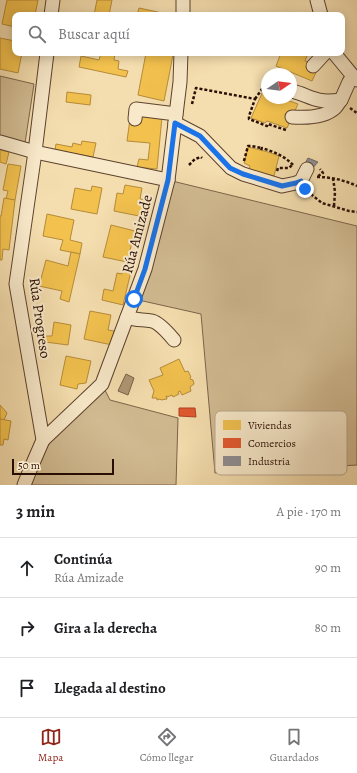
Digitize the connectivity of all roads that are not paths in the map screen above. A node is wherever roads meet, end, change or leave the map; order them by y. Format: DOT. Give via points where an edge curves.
graph roads {
  1 [pos="53,0"];
  2 [pos="183,0"];
  3 [pos="317,0"];
  4 [pos="52,12"];
  5 [pos="183,12"];
  6 [pos="320,12"];
  7 [pos="47,56"];
  8 [pos="181,56"];
  9 [pos="322,56"];
  10 [pos="337,56"];
  11 [pos="313,66"];
  12 [pos="355,78"];
  13 [pos="297,92"];
  14 [pos="341,100"];
  15 [pos="176,115"];
  16 [pos="293,117"];
  17 [pos="135,119"];
  18 [pos="0,142"];
  19 [pos="35,152"];
  20 [pos="308,175"];
  21 [pos="168,180"];
  22 [pos="127,317"];
  23 [pos="174,340"];
  24 [pos="43,440"];
  25 [pos="24,485"];
  1 -- 4 [label="street"];
  2 -- 5 [label="street"];
  3 -- 6 [label="street"];
  7 -- 19 [label="street, Rúa Progreso"];
  8 -- 15 [label="street, Rúa Amizade"];
  9 -- 11 [label="street"];
  10 -- 12 [label="street"];
  12 -- 14 [label="street" via="349,82"];
  13 -- 14 [label="street" via="319,100"];
  14 -- 16 [label="street" via="335,108 321,116"];
  15 -- 17 [label="street" via="136,109"];
  15 -- 20 [label="street" via="230,168 243,174 268,175 282,186 296,183"];
  15 -- 21 [label="street, Rúa Amizade"];
  18 -- 19 [label="street"];
  19 -- 21 [label="street"];
  19 -- 24 [label="street, Rúa Progreso" via="16,284"];
  21 -- 22 [label="street, Rúa Amizade" via="145,269"];
  22 -- 23 [label="street" via="154,321"];
  22 -- 24 [label="street, Rúa Amizade" via="102,384"];
  24 -- 25 [label="street"];
}
